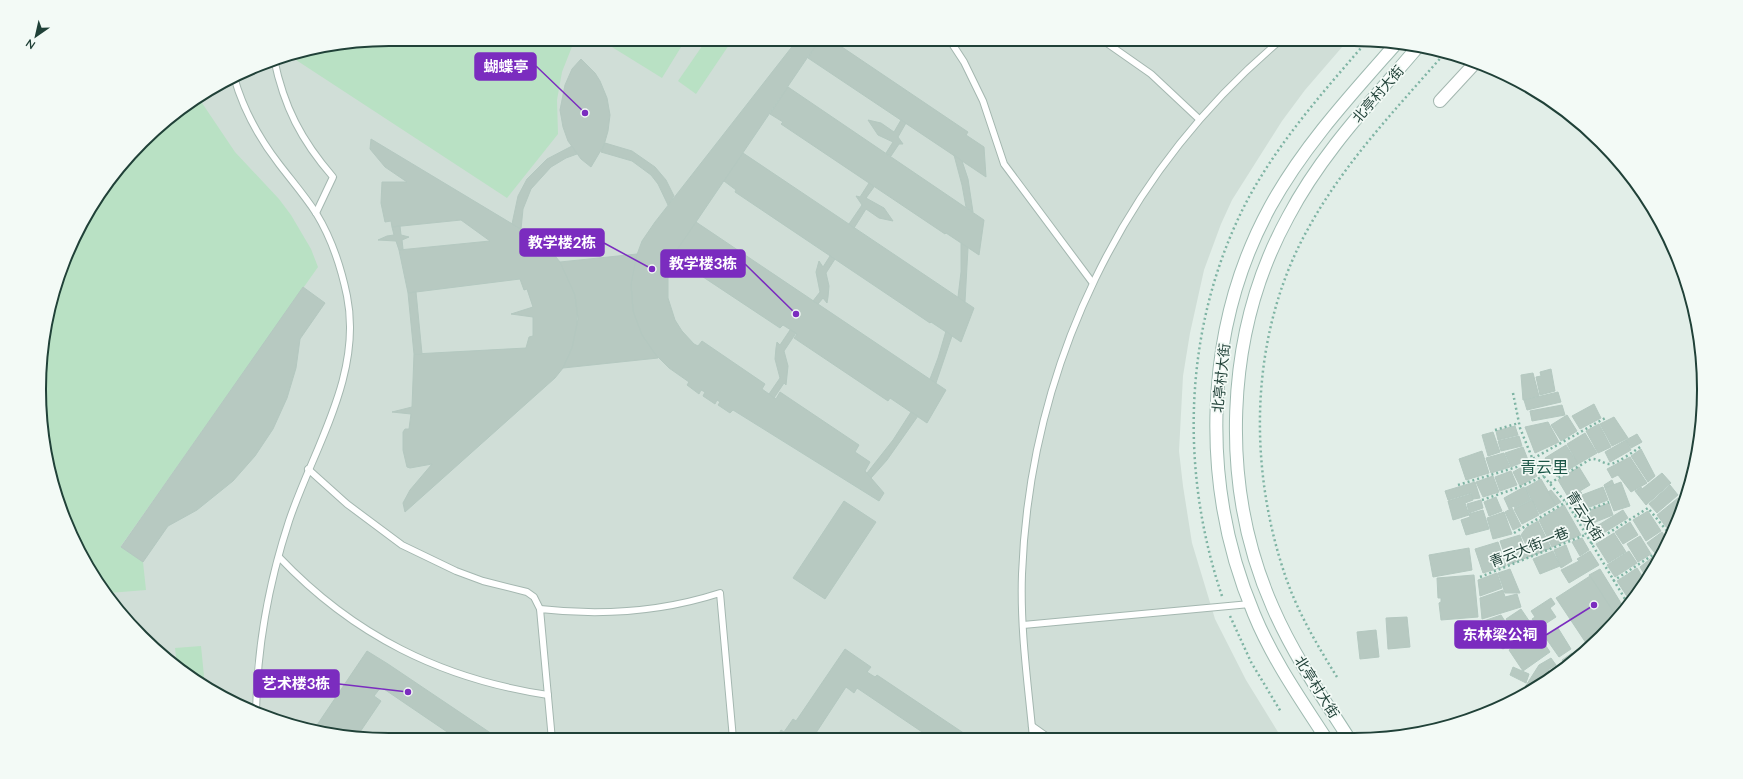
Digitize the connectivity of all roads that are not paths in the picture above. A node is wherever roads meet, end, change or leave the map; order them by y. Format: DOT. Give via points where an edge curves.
graph roads {
  1 [pos="954,46"];
  2 [pos="1111,46"];
  3 [pos="1274,46"];
  4 [pos="1392,48"];
  5 [pos="1414,52"];
  6 [pos="275,65"];
  7 [pos="1472,67"];
  8 [pos="236,82"];
  9 [pos="1440,101"];
  10 [pos="1199,119"];
  11 [pos="316,213"];
  12 [pos="1092,282"];
  13 [pos="308,469"];
  14 [pos="279,557"];
  15 [pos="1250,604"];
  16 [pos="540,609"];
  17 [pos="1023,625"];
  18 [pos="548,695"];
  19 [pos="256,706"];
  20 [pos="1032,726"];
  21 [pos="551,733"];
  22 [pos="732,733"];
  23 [pos="1033,733"];
  24 [pos="1042,733"];
  25 [pos="1322,733"];
  26 [pos="1346,733"];
  1 -- 12 [label="lane" via="983,101 1004,164"];
  2 -- 10 [label="lane" via="1150,74"];
  3 -- 10 [label="lane"];
  4 -- 15 [label="main road, 北亭村大街" via="1310,144 1282,188 1259,230 1232,308 1218,383 1218,470 1226,525"];
  5 -- 26 [label="main road, 北亭村大街" via="1326,156 1287,217 1257,292 1246,333 1238,385 1238,468 1246,521 1256,562 1272,607 1289,642"];
  6 -- 11 [label="lane" via="290,116 308,146 332,177"];
  7 -- 9 [label="main road"];
  8 -- 11 [label="lane" via="246,112 261,138"];
  10 -- 12 [label="lane" via="1138,201"];
  11 -- 13 [label="lane" via="335,252 347,298 348,348 341,391"];
  12 -- 17 [label="lane" via="1055,378 1034,467 1022,575"];
  13 -- 14 [label="lane"];
  13 -- 16 [label="lane" via="347,504 402,545 456,571 527,592"];
  14 -- 18 [label="lane" via="323,600 365,629 412,656 453,673"];
  14 -- 19 [label="lane" via="263,632"];
  15 -- 17 [label="lane"];
  15 -- 25 [label="main road, 北亭村大街" via="1277,662"];
  16 -- 18 [label="lane"];
  16 -- 22 [label="lane" via="584,613 625,612 663,607 720,593"];
  17 -- 20 [label="lane"];
  18 -- 21 [label="lane"];
  20 -- 23 [label="lane"];
  20 -- 24 [label="lane"];
}
